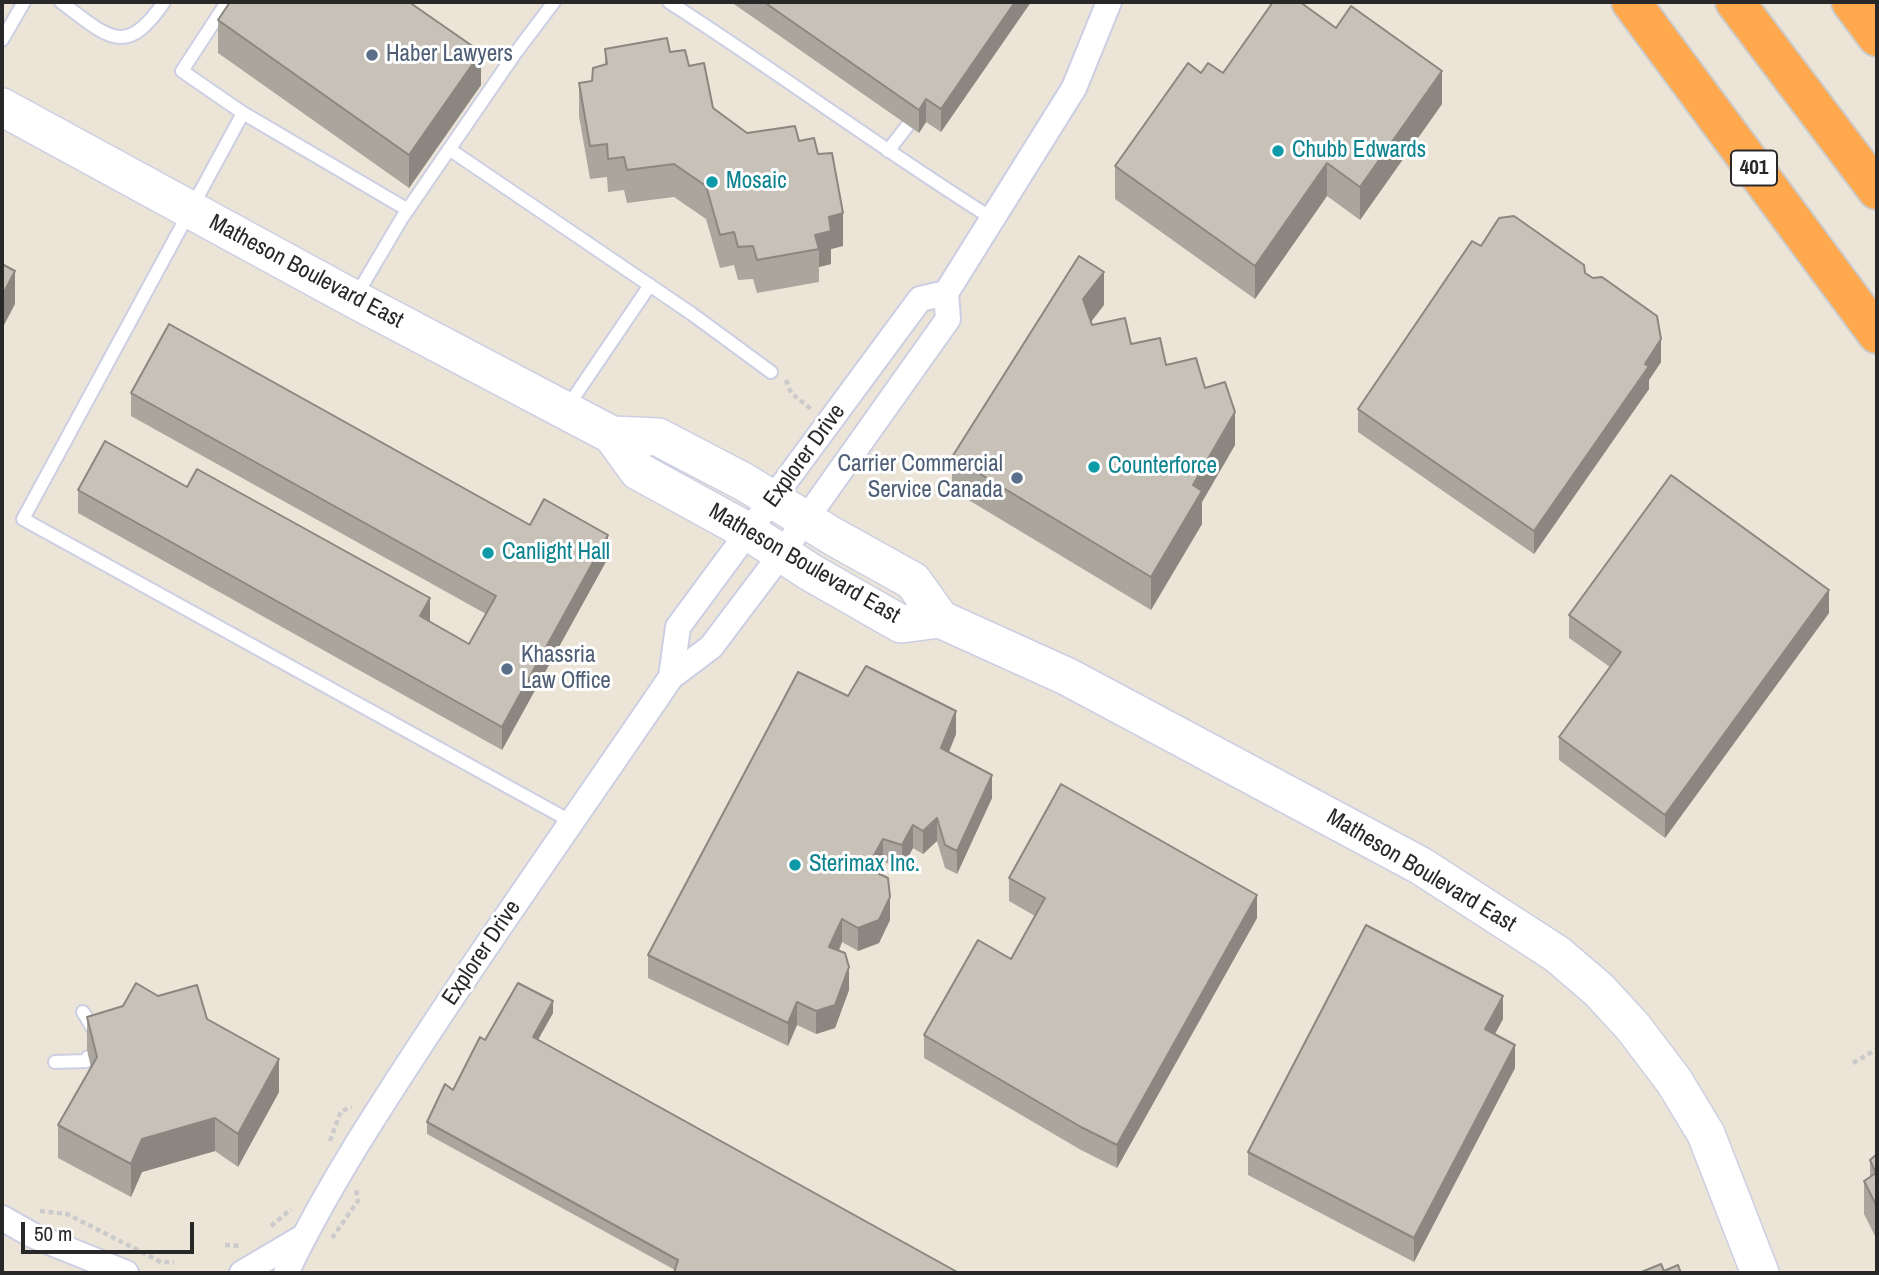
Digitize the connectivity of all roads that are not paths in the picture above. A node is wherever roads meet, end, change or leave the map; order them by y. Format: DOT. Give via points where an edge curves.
graph roads {
  1 [pos="24,2"];
  2 [pos="61,2"];
  3 [pos="164,2"];
  4 [pos="227,2"];
  5 [pos="554,2"];
  6 [pos="670,2"];
  7 [pos="1109,2"];
  8 [pos="1631,2"];
  9 [pos="1735,2"];
  10 [pos="1851,2"];
  11 [pos="1877,37"];
  12 [pos="2,40"];
  13 [pos="2,107"];
  14 [pos="243,113"];
  15 [pos="908,125"];
  16 [pos="449,149"];
  17 [pos="888,151"];
  18 [pos="1877,190"];
  19 [pos="190,209"];
  20 [pos="408,209"];
  21 [pos="993,219"];
  22 [pos="650,285"];
  23 [pos="946,293"];
  24 [pos="354,299"];
  25 [pos="1877,334"];
  26 [pos="771,372"];
  27 [pos="565,409"];
  28 [pos="612,435"];
  29 [pos="772,500"];
  30 [pos="804,519"];
  31 [pos="749,532"];
  32 [pos="782,553"];
  33 [pos="940,619"];
  34 [pos="671,677"];
  35 [pos="572,822"];
  36 [pos="83,1012"];
  37 [pos="55,1062"];
  38 [pos="2,1218"];
  39 [pos="303,1237"];
  40 [pos="122,1273"];
  41 [pos="242,1273"];
  42 [pos="286,1273"];
  43 [pos="1760,1273"];
  1 -- 12 [label="lane"];
  2 -- 3 [label="lane" via="99,30 121,37 143,29"];
  4 -- 14 [label="lane" via="182,71"];
  5 -- 16 [label="lane"];
  6 -- 17 [label="lane"];
  7 -- 21 [label="street, Explorer Drive" via="1074,88"];
  8 -- 25 [label="highway, 401"];
  9 -- 18 [label="highway"];
  10 -- 11 [label="highway"];
  13 -- 19 [label="street, Matheson Boulevard East"];
  14 -- 19 [label="lane"];
  14 -- 20 [label="lane"];
  15 -- 17 [label="lane"];
  16 -- 20 [label="lane"];
  16 -- 22 [label="lane"];
  17 -- 21 [label="lane"];
  19 -- 24 [label="street, Matheson Boulevard East"];
  19 -- 35 [label="lane" via="23,519"];
  20 -- 24 [label="lane"];
  21 -- 23 [label="street, Explorer Drive"];
  22 -- 26 [label="lane"];
  22 -- 27 [label="lane"];
  23 -- 29 [label="street, Explorer Drive" via="920,299"];
  23 -- 30 [label="street, Explorer Drive" via="948,319"];
  24 -- 27 [label="street, Matheson Boulevard East"];
  27 -- 28 [label="street, Matheson Boulevard East"];
  28 -- 29 [label="street, Matheson Boulevard East" via="658,437"];
  28 -- 31 [label="street, Matheson Boulevard East" via="638,471"];
  29 -- 30 [label="street, Matheson Boulevard East"];
  29 -- 31 [label="street, Explorer Drive"];
  30 -- 32 [label="street, Explorer Drive"];
  30 -- 33 [label="street, Matheson Boulevard East" via="913,581"];
  31 -- 32 [label="street, Matheson Boulevard East"];
  31 -- 34 [label="street, Explorer Drive" via="678,627"];
  32 -- 33 [label="street, Matheson Boulevard East" via="901,624"];
  32 -- 34 [label="street, Explorer Drive" via="710,647"];
  33 -- 43 [label="street, Matheson Boulevard East" via="1068,677 1421,866 1557,954 1599,990 1674,1081 1706,1134"];
  34 -- 35 [label="street, Explorer Drive"];
  35 -- 39 [label="street, Explorer Drive" via="389,1093"];
  36 -- 37 [label="lane" via="99,1039 86,1061"];
  38 -- 40 [label="street"];
  39 -- 41 [label="street, Explorer Drive"];
  39 -- 42 [label="street, Explorer Drive"];
}
